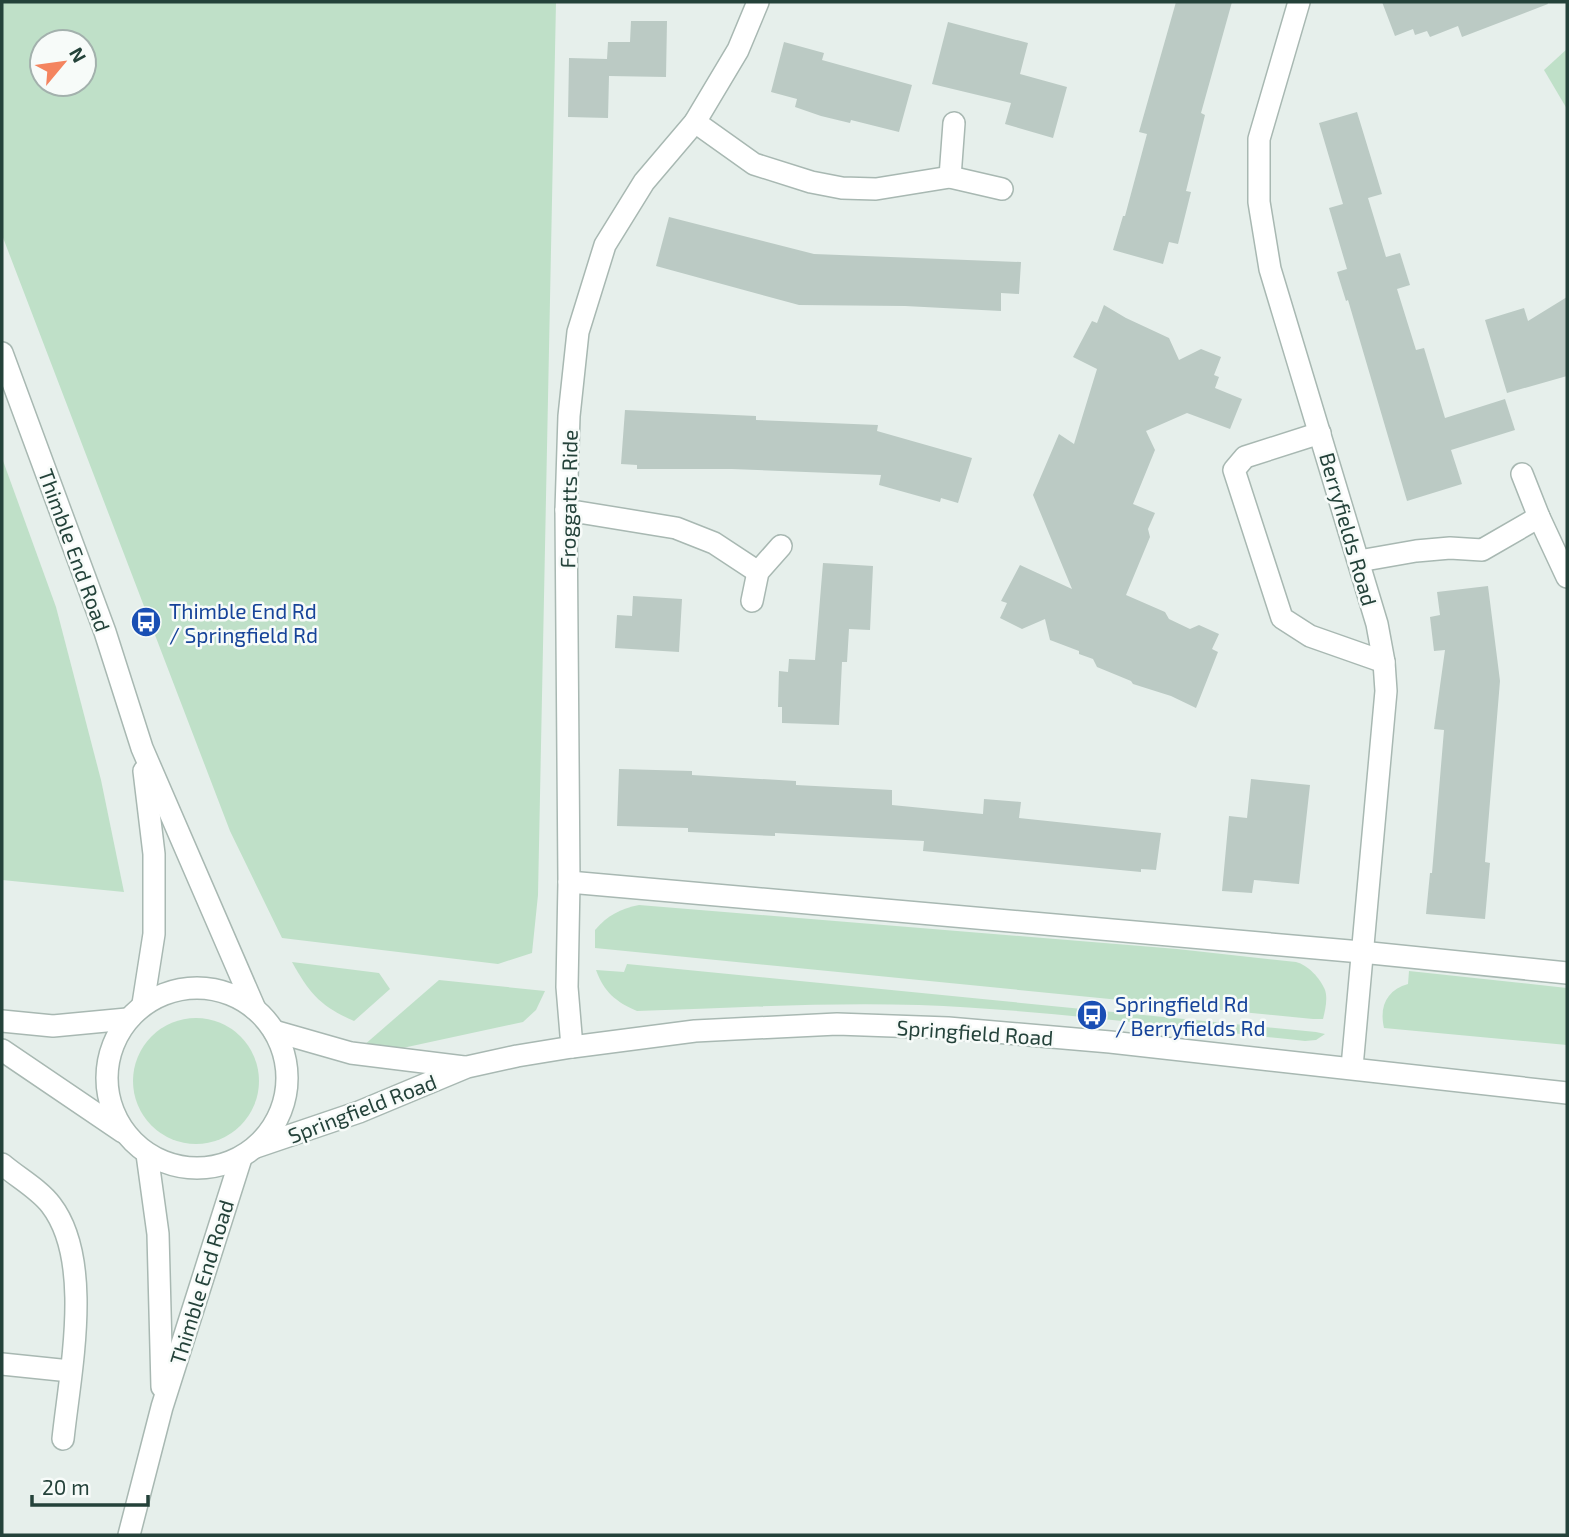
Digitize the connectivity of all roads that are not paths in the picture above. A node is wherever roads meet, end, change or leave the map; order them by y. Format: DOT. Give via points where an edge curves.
graph roads {
  1 [pos="758,2"];
  2 [pos="1298,2"];
  3 [pos="695,122"];
  4 [pos="954,123"];
  5 [pos="950,177"];
  6 [pos="1002,189"];
  7 [pos="2,354"];
  8 [pos="1320,433"];
  9 [pos="1522,474"];
  10 [pos="566,510"];
  11 [pos="1539,517"];
  12 [pos="781,546"];
  13 [pos="1359,561"];
  14 [pos="758,572"];
  15 [pos="1567,577"];
  16 [pos="752,601"];
  17 [pos="1384,662"];
  18 [pos="142,748"];
  19 [pos="569,883"];
  20 [pos="1362,952"];
  21 [pos="1567,974"];
  22 [pos="143,1004"];
  23 [pos="255,1009"];
  24 [pos="127,1019"];
  25 [pos="2,1021"];
  26 [pos="274,1031"];
  27 [pos="572,1046"];
  28 [pos="2,1050"];
  29 [pos="467,1067"];
  30 [pos="1352,1068"];
  31 [pos="1567,1093"];
  32 [pos="124,1133"];
  33 [pos="249,1152"];
  34 [pos="147,1154"];
  35 [pos="2,1164"];
  36 [pos="2,1364"];
  37 [pos="70,1371"];
  38 [pos="162,1407"];
  39 [pos="64,1439"];
  40 [pos="129,1535"];
  1 -- 3 [label="street, Froggatts Ride" via="738,50"];
  2 -- 8 [label="street, Berryfields Road" via="1259,139 1259,202 1270,269"];
  3 -- 5 [label="street" via="754,164 810,182 876,189"];
  3 -- 10 [label="street, Froggatts Ride" via="644,182 604,245 578,332"];
  4 -- 5 [label="street"];
  5 -- 6 [label="street"];
  7 -- 18 [label="street, Thimble End Road" via="105,632"];
  8 -- 13 [label="street, Berryfields Road"];
  8 -- 17 [label="street" via="1245,457 1234,470 1282,618 1310,636"];
  9 -- 11 [label="street"];
  10 -- 14 [label="street" via="676,528 714,543"];
  10 -- 19 [label="street, Froggatts Ride"];
  11 -- 13 [label="street" via="1482,550 1416,551"];
  11 -- 15 [label="street"];
  12 -- 14 [label="street"];
  13 -- 17 [label="street, Berryfields Road"];
  14 -- 16 [label="street"];
  17 -- 20 [label="street, Berryfields Road" via="1386,691"];
  18 -- 22 [label="street, Thimble End Road" via="154,854 154,934"];
  18 -- 23 [label="street, Thimble End Road"];
  19 -- 20 [label="street"];
  19 -- 27 [label="street, Froggatts Ride" via="567,987"];
  20 -- 21 [label="street"];
  20 -- 30 [label="street, Berryfields Road"];
  22 -- 23 [label="street" via="181,988 214,988"];
  22 -- 24 [label="street"];
  23 -- 26 [label="street"];
  24 -- 25 [label="street" via="53,1026"];
  24 -- 32 [label="street" via="111,1047 106,1076 110,1105"];
  26 -- 29 [label="street, Springfield Road" via="351,1054"];
  26 -- 33 [label="street" via="285,1056 285,1099 279,1117"];
  27 -- 29 [label="street, Springfield Road"];
  27 -- 30 [label="street, Springfield Road" via="695,1031 837,1024 948,1028"];
  28 -- 32 [label="street"];
  29 -- 33 [label="street, Springfield Road"];
  30 -- 31 [label="street, Springfield Road"];
  32 -- 34 [label="street"];
  33 -- 34 [label="street" via="212,1167 184,1169"];
  33 -- 38 [label="street, Thimble End Road"];
  34 -- 38 [label="street, Thimble End Road" via="158,1234"];
  35 -- 37 [label="street" via="50,1202 64,1224 78,1308"];
  36 -- 37 [label="street"];
  37 -- 39 [label="street"];
  38 -- 40 [label="street, Thimble End Road"];
}
